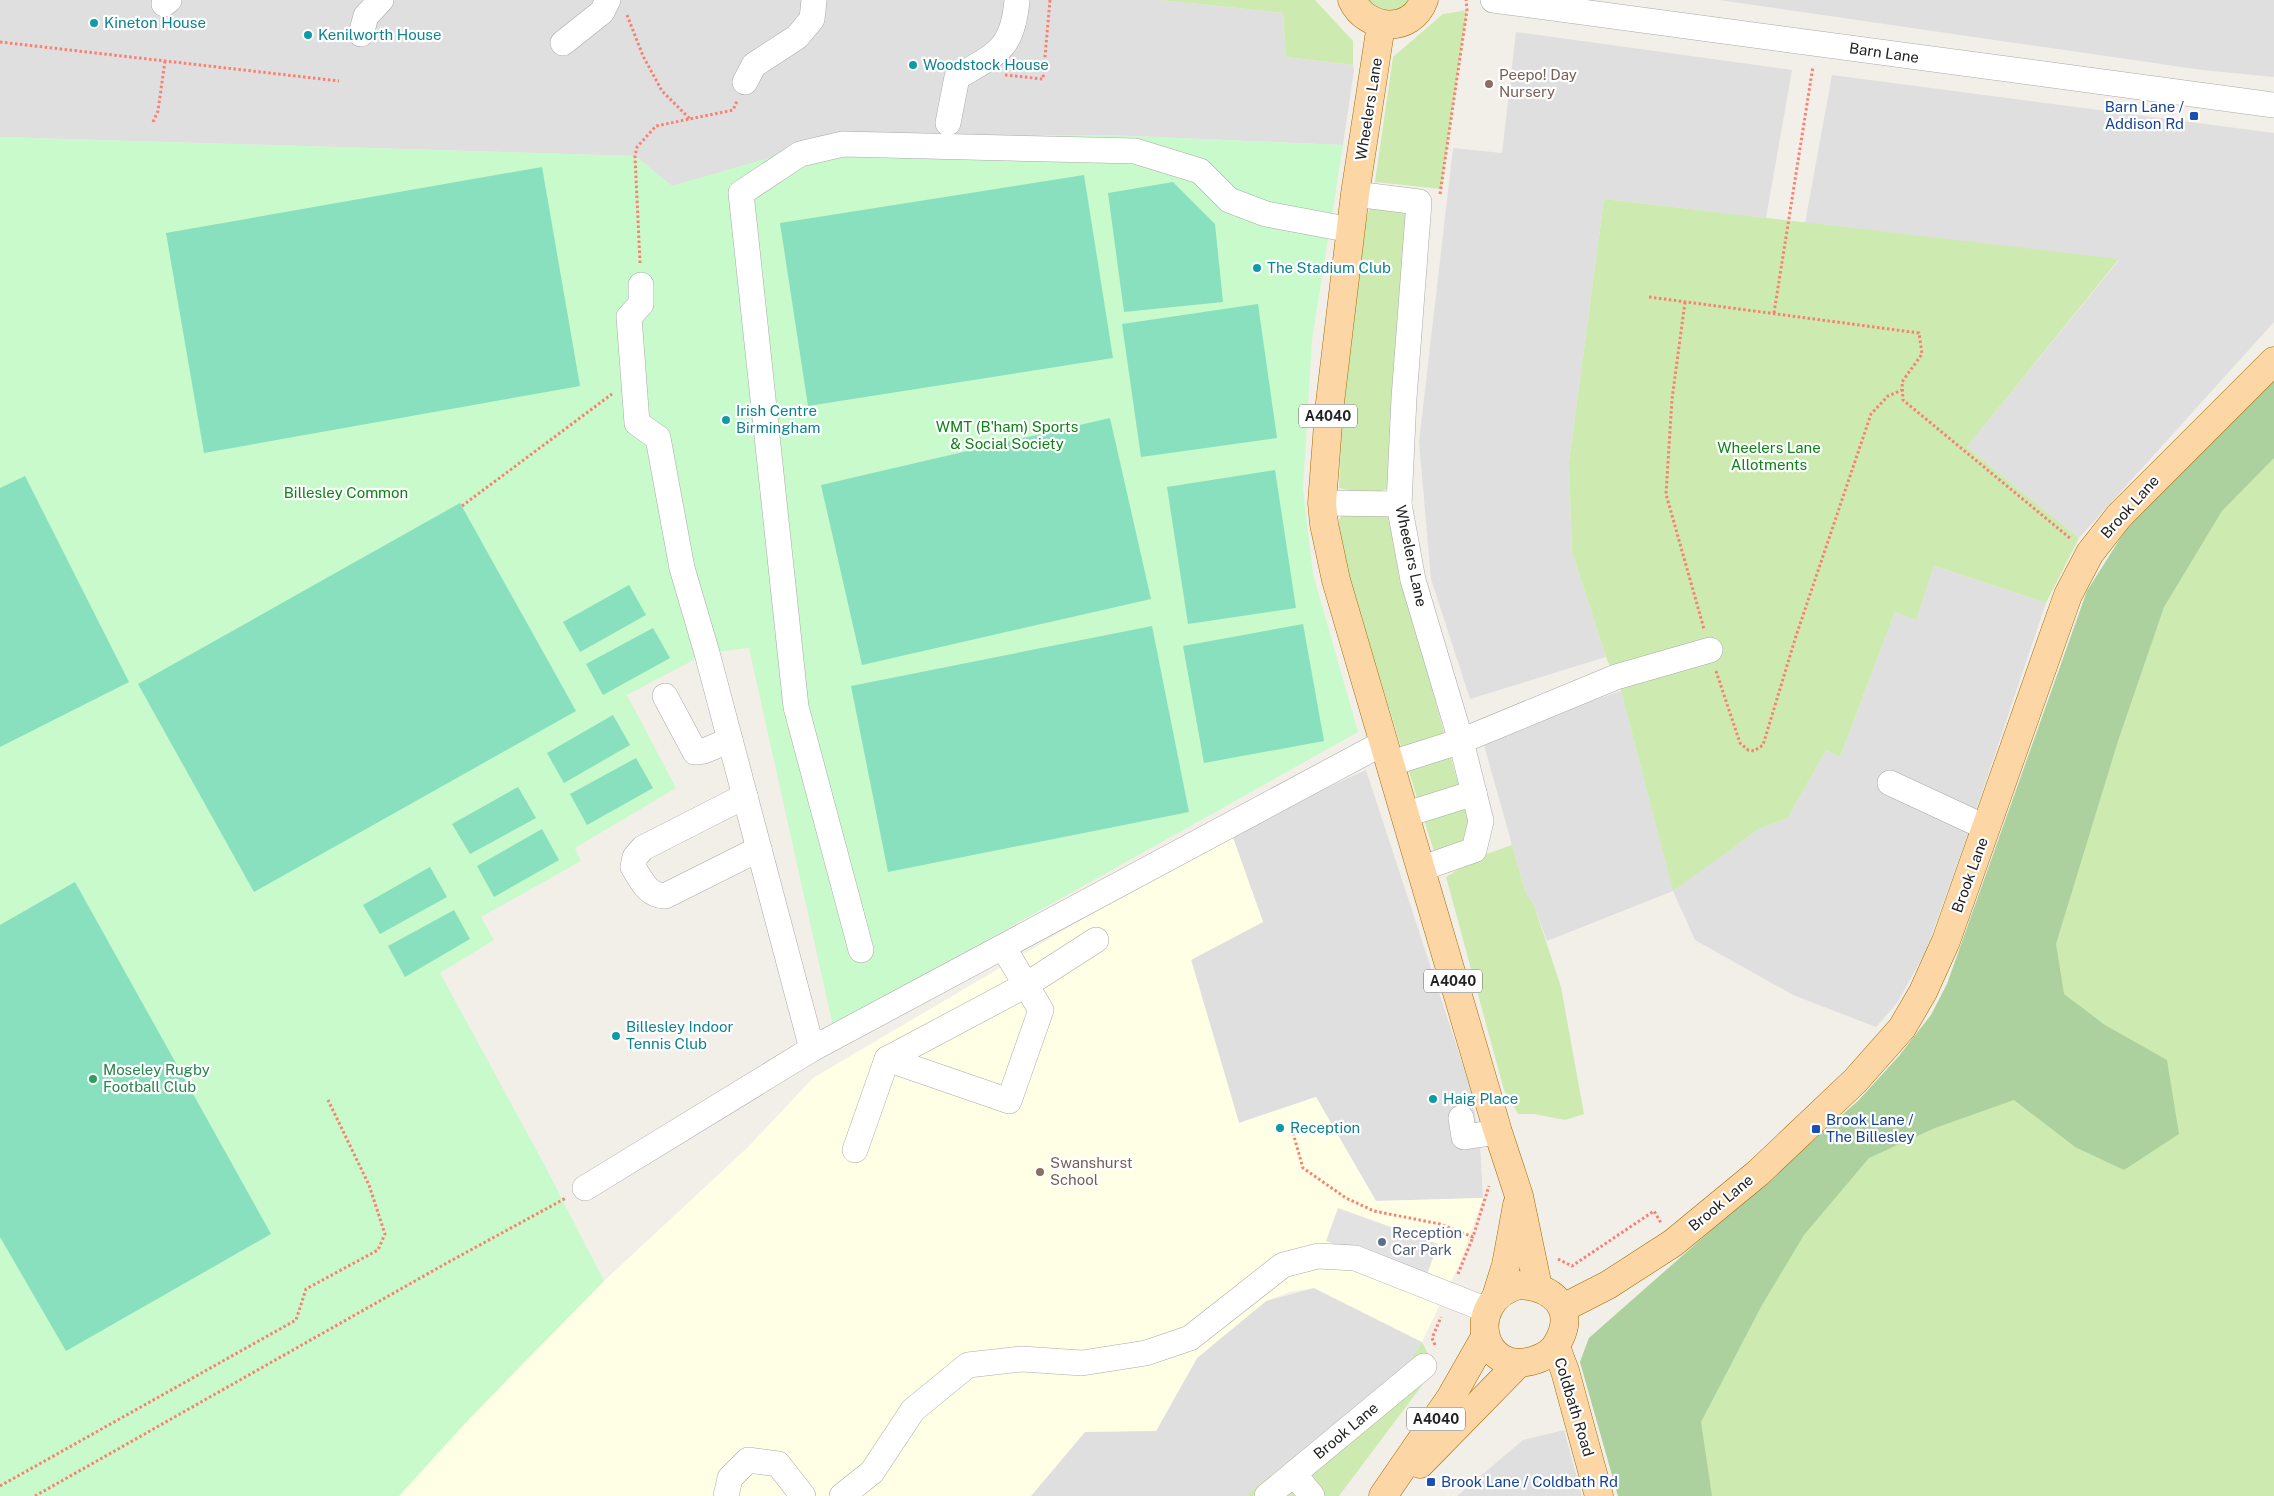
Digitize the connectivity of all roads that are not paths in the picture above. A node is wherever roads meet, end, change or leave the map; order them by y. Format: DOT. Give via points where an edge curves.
graph roads {
  1 [pos="381,0"];
  2 [pos="814,0"];
  3 [pos="1017,0"];
  4 [pos="1352,0"];
  5 [pos="1424,0"];
  6 [pos="1493,0"];
  7 [pos="616,3"];
  8 [pos="1381,25"];
  9 [pos="361,34"];
  10 [pos="563,43"];
  11 [pos="745,82"];
  12 [pos="2274,105"];
  13 [pos="948,123"];
  14 [pos="1355,194"];
  15 [pos="1351,230"];
  16 [pos="641,284"];
  17 [pos="2274,361"];
  18 [pos="1322,503"];
  19 [pos="1399,504"];
  20 [pos="1710,650"];
  21 [pos="665,696"];
  22 [pos="730,740"];
  23 [pos="1461,741"];
  24 [pos="1386,754"];
  25 [pos="1890,783"];
  26 [pos="1474,793"];
  27 [pos="745,796"];
  28 [pos="1404,815"];
  29 [pos="1987,828"];
  30 [pos="759,849"];
  31 [pos="1420,869"];
  32 [pos="1096,940"];
  33 [pos="1003,947"];
  34 [pos="861,950"];
  35 [pos="1026,985"];
  36 [pos="812,1049"];
  37 [pos="887,1059"];
  38 [pos="1461,1118"];
  39 [pos="1498,1132"];
  40 [pos="855,1150"];
  41 [pos="1516,1184"];
  42 [pos="584,1188"];
  43 [pos="1538,1287"];
  44 [pos="1491,1304"];
  45 [pos="1563,1308"];
  46 [pos="1484,1339"];
  47 [pos="1556,1347"];
  48 [pos="1519,1363"];
  49 [pos="1424,1366"];
  50 [pos="1294,1474"];
  51 [pos="726,1496"];
  52 [pos="803,1496"];
  53 [pos="842,1496"];
  54 [pos="1268,1496"];
  55 [pos="1312,1496"];
  56 [pos="1383,1496"];
  57 [pos="1387,1496"];
  58 [pos="1600,1496"];
  1 -- 9 [label="street" via="366,16"];
  2 -- 11 [label="street" via="812,19 807,25 797,36 754,65"];
  3 -- 13 [label="street" via="1015,25 1007,44 989,59 957,77"];
  4 -- 8 [label="main road" via="1362,16"];
  5 -- 8 [label="main road" via="1410,19"];
  6 -- 12 [label="street, Barn Lane"];
  7 -- 10 [label="street"];
  8 -- 14 [label="main road, Wheelers Lane / A4040"];
  14 -- 15 [label="main road, Wheelers Lane / A4040"];
  14 -- 19 [label="street, Wheelers Lane" via="1419,202"];
  15 -- 18 [label="main road, Wheelers Lane / A4040" via="1329,411"];
  15 -- 34 [label="street" via="1266,214 1228,200 1200,171 1134,151 843,144 800,154 741,193 796,707"];
  16 -- 22 [label="street" via="641,304 629,318 637,423 658,438 682,568"];
  17 -- 29 [label="main road, Brook Lane" via="2119,516 2090,553 2068,595"];
  18 -- 19 [label="street"];
  18 -- 24 [label="main road, Wheelers Lane / A4040" via="1336,580"];
  19 -- 23 [label="street, Wheelers Lane" via="1413,580"];
  20 -- 23 [label="street" via="1616,677"];
  21 -- 22 [label="street" via="695,752"];
  22 -- 27 [label="street"];
  23 -- 24 [label="street"];
  23 -- 26 [label="street, Wheelers Lane"];
  24 -- 28 [label="main road, Wheelers Lane / A4040"];
  24 -- 33 [label="street"];
  25 -- 29 [label="street"];
  26 -- 28 [label="street"];
  26 -- 31 [label="street, Wheelers Lane" via="1481,821 1474,850"];
  27 -- 30 [label="street"];
  27 -- 30 [label="street" via="643,848 635,857 633,867 648,890 665,896"];
  28 -- 31 [label="main road, Wheelers Lane / A4040"];
  29 -- 45 [label="main road, Brook Lane" via="1946,941 1902,1028 1849,1088 1758,1173 1673,1243 1608,1285"];
  30 -- 36 [label="street"];
  31 -- 39 [label="main road, Wheelers Lane / A4040"];
  32 -- 35 [label="street"];
  33 -- 35 [label="street"];
  33 -- 36 [label="street"];
  35 -- 37 [label="street"];
  35 -- 37 [label="street" via="1042,1010 1009,1101"];
  36 -- 42 [label="street"];
  37 -- 40 [label="street"];
  38 -- 39 [label="street" via="1464,1137"];
  39 -- 41 [label="main road, Wheelers Lane / A4040"];
  41 -- 43 [label="main road, Wheelers Lane / A4040"];
  41 -- 44 [label="main road" via="1506,1265"];
  43 -- 44 [label="main road" via="1518,1285 1506,1288"];
  43 -- 45 [label="main road" via="1550,1293"];
  44 -- 46 [label="main road"];
  44 -- 53 [label="street" via="1355,1258 1318,1256 1283,1265 1190,1338 1146,1353 1082,1363 1022,1359 968,1365 913,1410 872,1472"];
  45 -- 47 [label="main road" via="1563,1333"];
  46 -- 48 [label="main road" via="1505,1360"];
  46 -- 56 [label="main road, A4040" via="1451,1397"];
  47 -- 48 [label="main road" via="1543,1357"];
  47 -- 58 [label="main road, Coldbath Road"];
  48 -- 57 [label="main road, A4040"];
  49 -- 50 [label="street, Brook Lane"];
  50 -- 54 [label="street, Brook Lane"];
  50 -- 55 [label="street"];
  51 -- 52 [label="street" via="730,1478 748,1460 778,1464"];
}
